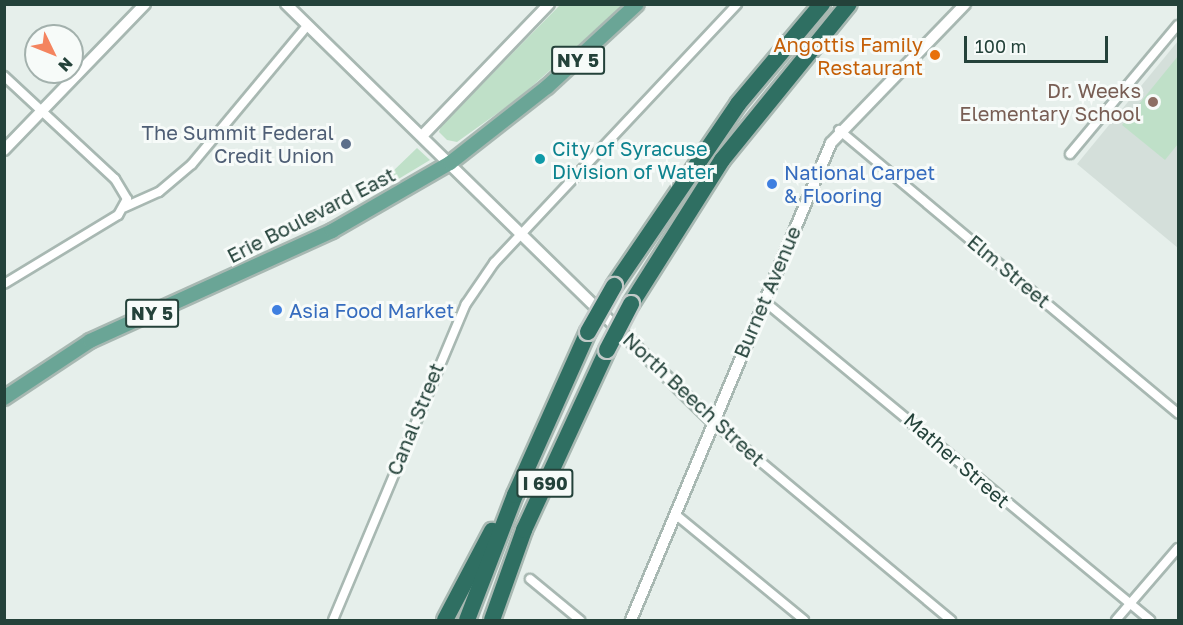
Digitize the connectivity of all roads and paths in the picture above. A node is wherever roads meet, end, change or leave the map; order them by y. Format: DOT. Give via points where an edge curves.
graph roads {
  1 [pos="145,4"];
  2 [pos="286,4"];
  3 [pos="549,4"];
  4 [pos="637,4"];
  5 [pos="737,4"];
  6 [pos="822,4"];
  7 [pos="849,4"];
  8 [pos="965,4"];
  9 [pos="1179,25"];
  10 [pos="308,26"];
  11 [pos="4,76"];
  12 [pos="42,112"];
  13 [pos="839,130"];
  14 [pos="422,136"];
  15 [pos="4,150"];
  16 [pos="1070,154"];
  17 [pos="450,163"];
  18 [pos="125,207"];
  19 [pos="522,233"];
  20 [pos="4,284"];
  21 [pos="764,301"];
  22 [pos="4,398"];
  23 [pos="1179,412"];
  24 [pos="714,422"];
  25 [pos="515,495"];
  26 [pos="675,514"];
  27 [pos="1179,548"];
  28 [pos="530,579"];
  29 [pos="1130,604"];
  30 [pos="333,621"];
  31 [pos="445,621"];
  32 [pos="467,621"];
  33 [pos="492,621"];
  34 [pos="580,621"];
  35 [pos="631,621"];
  36 [pos="804,621"];
  37 [pos="951,621"];
  38 [pos="1116,621"];
  39 [pos="1150,621"];
  1 -- 12 [label="street"];
  2 -- 10 [label="street, North Beech Street"];
  3 -- 14 [label="street"];
  4 -- 17 [label="main road, Erie Boulevard East / NY 5" via="547,87"];
  5 -- 19 [label="street, Canal Street"];
  6 -- 25 [label="highway, I 690, bridge" via="731,113 614,286 588,333"];
  7 -- 33 [label="highway, I 690, bridge" via="722,160 631,304 524,530"];
  8 -- 13 [label="street, Burnet Avenue"];
  9 -- 16 [label="street"];
  10 -- 14 [label="street, North Beech Street"];
  10 -- 18 [label="street" via="192,164 159,192"];
  11 -- 12 [label="street"];
  12 -- 15 [label="street"];
  12 -- 18 [label="street" via="115,179 126,193"];
  13 -- 21 [label="street, Burnet Avenue"];
  13 -- 23 [label="street, Elm Street"];
  14 -- 17 [label="street, North Beech Street"];
  17 -- 19 [label="street, North Beech Street"];
  17 -- 22 [label="main road, Erie Boulevard East / NY 5" via="332,231 90,341"];
  18 -- 20 [label="street"];
  19 -- 24 [label="street, North Beech Street"];
  19 -- 30 [label="street, Canal Street" via="494,262 452,330"];
  21 -- 24 [label="street, Burnet Avenue"];
  21 -- 29 [label="street, Mather Street"];
  24 -- 26 [label="street, Burnet Avenue"];
  24 -- 37 [label="street, North Beech Street"];
  25 -- 31 [label="highway"];
  25 -- 32 [label="highway, I 690"];
  26 -- 35 [label="street, Burnet Avenue"];
  26 -- 36 [label="street"];
  27 -- 29 [label="street"];
  28 -- 34 [label="street"];
  29 -- 38 [label="street"];
  29 -- 39 [label="street, Mather Street"];
}
